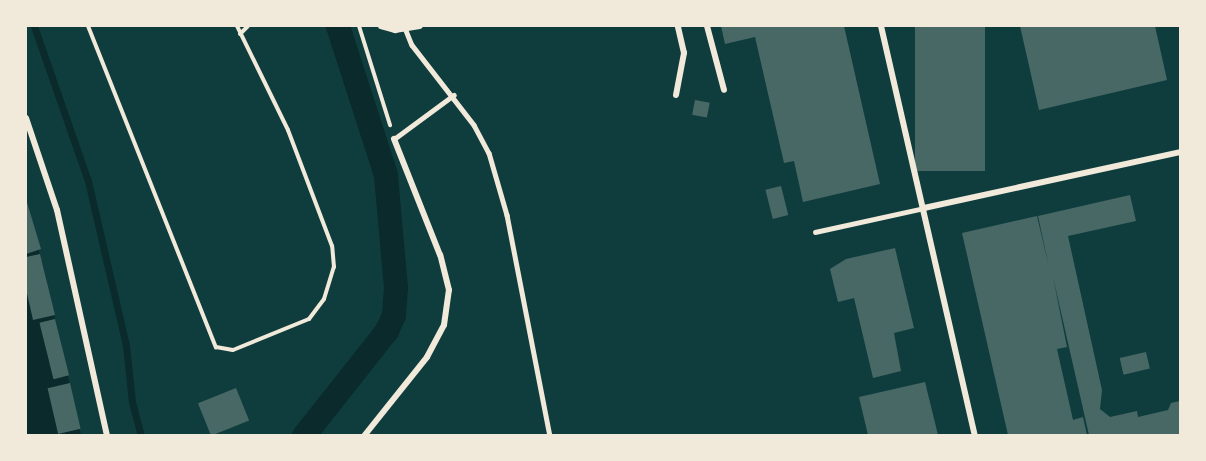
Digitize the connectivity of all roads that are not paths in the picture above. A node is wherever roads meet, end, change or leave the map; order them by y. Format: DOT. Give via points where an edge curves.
graph roads {
  1 [pos="381,26"];
  2 [pos="420,26"];
  3 [pos="678,26"];
  4 [pos="708,26"];
  5 [pos="881,26"];
  6 [pos="405,27"];
  7 [pos="724,90"];
  8 [pos="454,95"];
  9 [pos="676,95"];
  10 [pos="26,118"];
  11 [pos="394,139"];
  12 [pos="1180,152"];
  13 [pos="924,208"];
  14 [pos="815,232"];
  15 [pos="107,435"];
  16 [pos="364,435"];
  17 [pos="550,435"];
  18 [pos="975,435"];
  1 -- 6 [label="street" via="395,30"];
  2 -- 6 [label="street"];
  3 -- 9 [label="street" via="684,54"];
  4 -- 7 [label="street"];
  5 -- 13 [label="street"];
  6 -- 8 [label="lane" via="412,45"];
  8 -- 11 [label="lane"];
  8 -- 17 [label="lane" via="474,125 500,183"];
  10 -- 15 [label="street" via="57,210"];
  11 -- 16 [label="street" via="409,168 448,290 444,325 427,357"];
  12 -- 13 [label="street"];
  13 -- 14 [label="lane"];
  13 -- 18 [label="street"];
}
